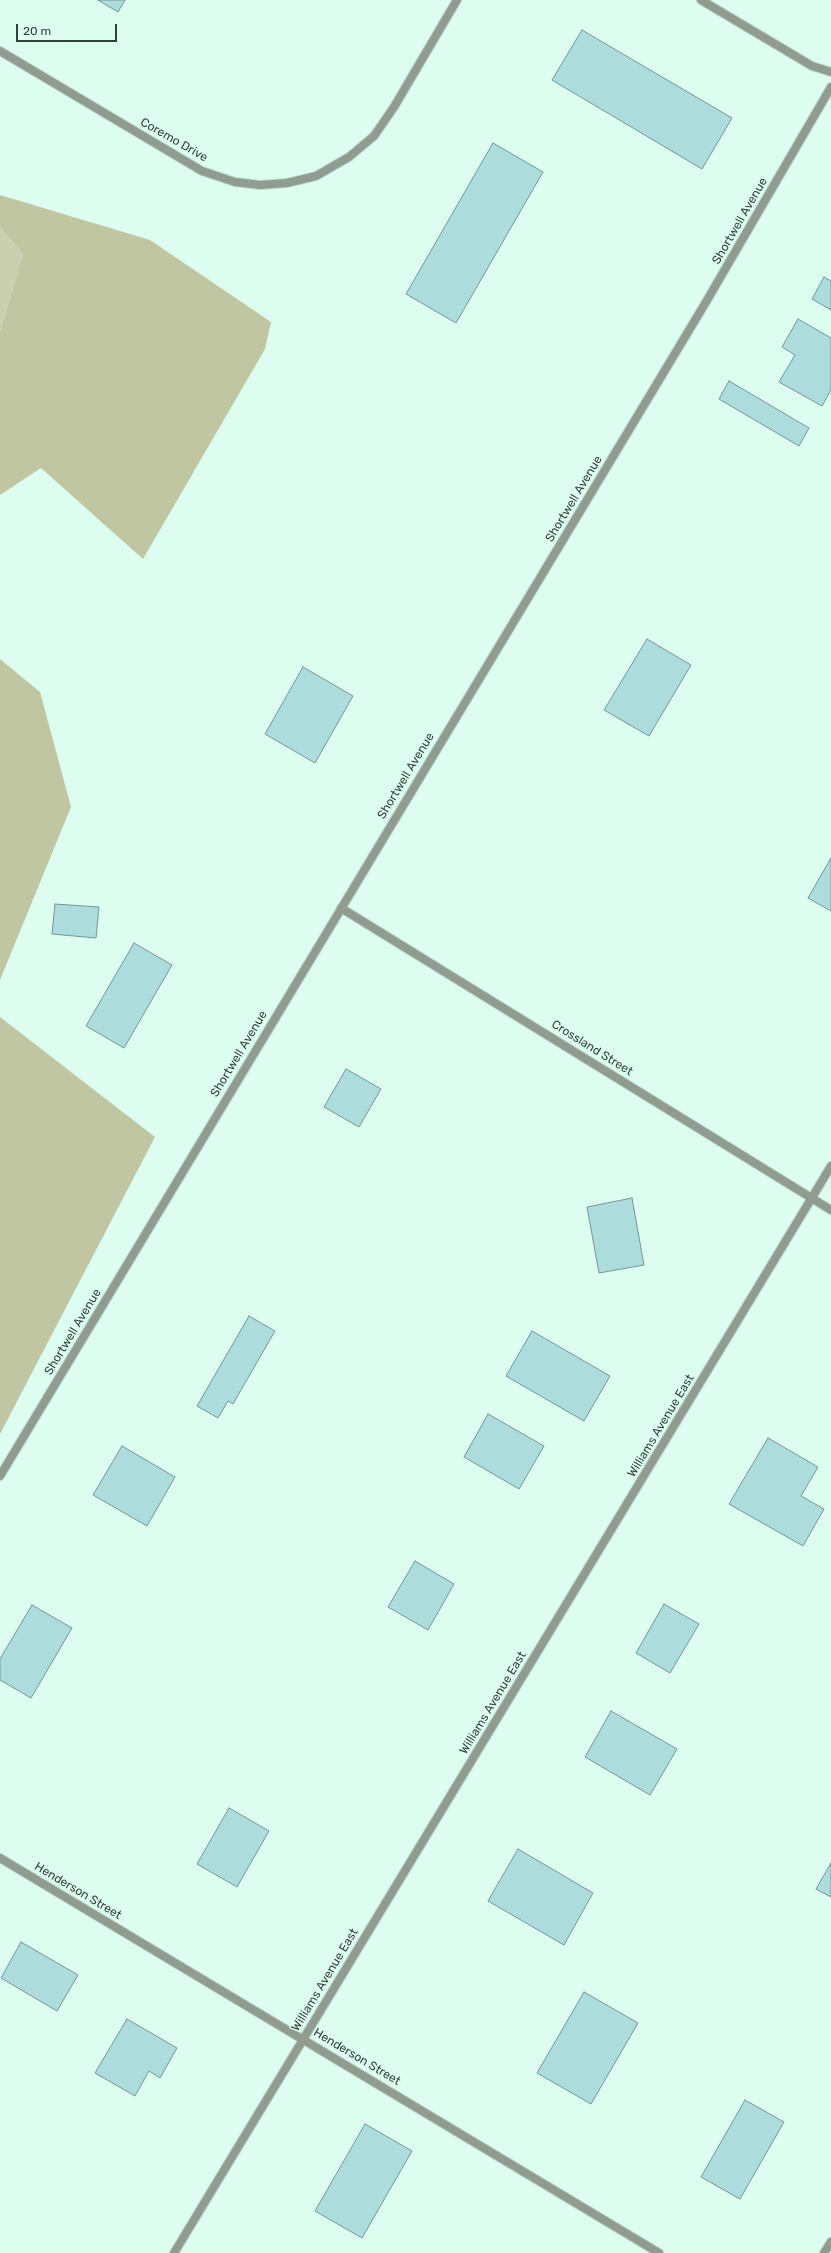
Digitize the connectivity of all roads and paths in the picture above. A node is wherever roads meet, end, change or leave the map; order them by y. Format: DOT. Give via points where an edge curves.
graph roads {
  1 [pos="457,0"];
  2 [pos="701,0"];
  3 [pos="0,51"];
  4 [pos="831,72"];
  5 [pos="831,87"];
  6 [pos="341,908"];
  7 [pos="831,1166"];
  8 [pos="813,1198"];
  9 [pos="831,1210"];
  10 [pos="0,1476"];
  11 [pos="0,1858"];
  12 [pos="304,2039"];
  13 [pos="831,2242"];
  14 [pos="174,2253"];
  15 [pos="659,2253"];
  16 [pos="824,2253"];
  1 -- 3 [label="street, Coremo Drive" via="374,136 349,157 316,176 287,183 235,182 202,171"];
  2 -- 4 [label="street" via="812,66"];
  5 -- 6 [label="street, Shortwell Avenue" via="706,302"];
  6 -- 8 [label="street, Crossland Street"];
  6 -- 10 [label="street, Shortwell Avenue"];
  7 -- 8 [label="street, Williams Avenue East"];
  8 -- 9 [label="street, Crossland Street"];
  8 -- 12 [label="street, Williams Avenue East"];
  11 -- 12 [label="street, Henderson Street"];
  12 -- 14 [label="street, Williams Avenue East"];
  12 -- 15 [label="street, Henderson Street"];
  13 -- 16 [label="street"];
}
